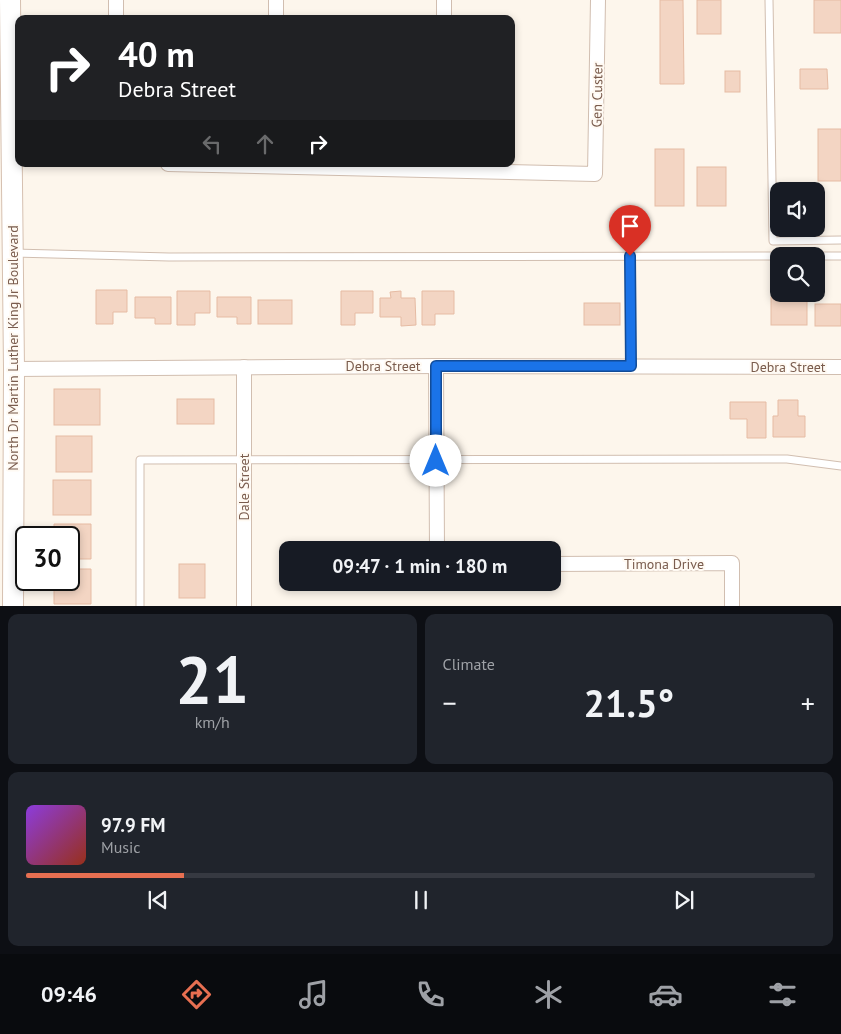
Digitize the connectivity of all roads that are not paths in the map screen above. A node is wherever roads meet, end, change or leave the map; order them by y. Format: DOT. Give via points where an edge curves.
graph roads {
  1 [pos="10,0"];
  2 [pos="116,0"];
  3 [pos="276,0"];
  4 [pos="444,0"];
  5 [pos="598,0"];
  6 [pos="769,0"];
  7 [pos="116,15"];
  8 [pos="276,15"];
  9 [pos="444,15"];
  10 [pos="445,167"];
  11 [pos="841,240"];
  12 [pos="13,253"];
  13 [pos="630,256"];
  14 [pos="770,256"];
  15 [pos="825,256"];
  16 [pos="841,256"];
  17 [pos="436,366"];
  18 [pos="631,366"];
  19 [pos="244,367"];
  20 [pos="841,367"];
  21 [pos="14,369"];
  22 [pos="244,461"];
  23 [pos="436,461"];
  24 [pos="841,466"];
  25 [pos="437,541"];
  26 [pos="561,564"];
  27 [pos="13,606"];
  28 [pos="140,606"];
  29 [pos="244,606"];
  30 [pos="732,606"];
  1 -- 12 [label="street, North Dr Martin Luther King Jr Boulevard"];
  2 -- 7 [label="street"];
  3 -- 8 [label="street"];
  4 -- 9 [label="street"];
  5 -- 10 [label="street, Gen Custer" via="595,174"];
  6 -- 11 [label="lane" via="773,241"];
  12 -- 13 [label="lane" via="169,257"];
  12 -- 21 [label="street, North Dr Martin Luther King Jr Boulevard"];
  13 -- 14 [label="lane"];
  13 -- 18 [label="lane"];
  15 -- 16 [label="lane"];
  17 -- 18 [label="street, Debra Street"];
  17 -- 19 [label="street, Debra Street"];
  17 -- 23 [label="street"];
  18 -- 20 [label="street, Debra Street"];
  19 -- 21 [label="street, Debra Street"];
  19 -- 22 [label="street, Dale Street"];
  21 -- 27 [label="street, North Dr Martin Luther King Jr Boulevard"];
  22 -- 23 [label="lane"];
  22 -- 28 [label="lane" via="140,460"];
  22 -- 29 [label="street, Dale Street"];
  23 -- 24 [label="lane" via="787,459"];
  23 -- 25 [label="street"];
  26 -- 30 [label="street, Timona Drive" via="732,563"];
}
